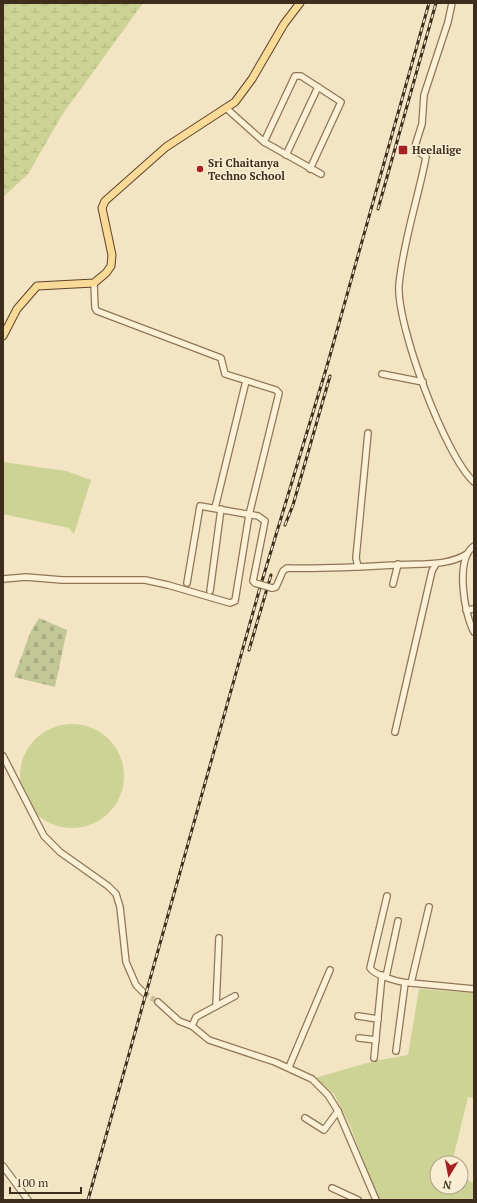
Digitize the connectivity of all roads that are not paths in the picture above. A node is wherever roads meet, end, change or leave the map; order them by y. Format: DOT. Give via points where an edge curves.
graph roads {
  1 [pos="300,3"];
  2 [pos="452,3"];
  3 [pos="318,88"];
  4 [pos="226,108"];
  5 [pos="264,142"];
  6 [pos="286,155"];
  7 [pos="310,169"];
  8 [pos="321,174"];
  9 [pos="94,283"];
  10 [pos="3,336"];
  11 [pos="382,374"];
  12 [pos="246,381"];
  13 [pos="422,382"];
  14 [pos="368,433"];
  15 [pos="474,482"];
  16 [pos="218,509"];
  17 [pos="249,515"];
  18 [pos="474,546"];
  19 [pos="467,554"];
  20 [pos="398,564"];
  21 [pos="436,564"];
  22 [pos="358,567"];
  23 [pos="3,579"];
  24 [pos="187,583"];
  25 [pos="394,584"];
  26 [pos="210,591"];
  27 [pos="474,609"];
  28 [pos="466,610"];
  29 [pos="474,632"];
  30 [pos="395,732"];
  31 [pos="3,756"];
  32 [pos="387,896"];
  33 [pos="429,907"];
  34 [pos="398,921"];
  35 [pos="219,938"];
  36 [pos="330,970"];
  37 [pos="384,976"];
  38 [pos="404,983"];
  39 [pos="411,983"];
  40 [pos="474,989"];
  41 [pos="144,993"];
  42 [pos="235,996"];
  43 [pos="158,1002"];
  44 [pos="216,1006"];
  45 [pos="358,1016"];
  46 [pos="378,1019"];
  47 [pos="192,1026"];
  48 [pos="359,1038"];
  49 [pos="376,1040"];
  50 [pos="396,1051"];
  51 [pos="374,1058"];
  52 [pos="289,1068"];
  53 [pos="338,1111"];
  54 [pos="305,1118"];
  55 [pos="3,1166"];
  56 [pos="332,1188"];
  57 [pos="28,1200"];
  58 [pos="358,1200"];
  59 [pos="376,1200"];
  1 -- 4 [label="main road" via="284,24 252,79 235,102"];
  2 -- 13 [label="street" via="424,95 422,124 415,147 426,157 399,285 400,306"];
  3 -- 5 [label="street" via="301,76 294,76"];
  3 -- 6 [label="street"];
  3 -- 7 [label="street" via="341,102"];
  4 -- 5 [label="street"];
  4 -- 9 [label="main road" via="166,147 105,201 102,208 112,255 111,266"];
  5 -- 6 [label="street"];
  6 -- 7 [label="street"];
  7 -- 8 [label="street"];
  9 -- 10 [label="main road" via="37,286 17,309"];
  9 -- 12 [label="street" via="96,310 221,358 224,374"];
  11 -- 13 [label="street"];
  12 -- 16 [label="street"];
  12 -- 17 [label="street" via="279,393"];
  13 -- 15 [label="street" via="451,450"];
  14 -- 22 [label="street" via="356,558"];
  16 -- 17 [label="street"];
  16 -- 24 [label="street" via="200,506"];
  16 -- 26 [label="street"];
  17 -- 22 [label="street, bridge" via="262,517 265,521 253,581 255,583 276,588 283,571 287,568"];
  17 -- 23 [label="street" via="235,601 232,603 145,580 26,577"];
  18 -- 19 [label="street"];
  19 -- 21 [label="street"];
  19 -- 28 [label="street" via="463,594"];
  20 -- 21 [label="street"];
  20 -- 22 [label="street"];
  20 -- 25 [label="street"];
  21 -- 30 [label="street" via="432,571"];
  27 -- 28 [label="street"];
  28 -- 29 [label="street"];
  31 -- 41 [label="street" via="44,836 60,852 116,894 120,907 126,962 136,985"];
  32 -- 37 [label="street" via="370,968"];
  33 -- 39 [label="street"];
  34 -- 37 [label="street"];
  35 -- 44 [label="street"];
  36 -- 52 [label="street"];
  37 -- 38 [label="street"];
  37 -- 46 [label="street"];
  38 -- 39 [label="street"];
  38 -- 50 [label="street"];
  39 -- 40 [label="street"];
  42 -- 44 [label="street"];
  43 -- 47 [label="street" via="179,1021"];
  44 -- 47 [label="street" via="196,1017"];
  45 -- 46 [label="street"];
  46 -- 49 [label="street"];
  47 -- 52 [label="street" via="209,1040"];
  48 -- 49 [label="street"];
  49 -- 51 [label="street"];
  52 -- 53 [label="street" via="312,1079 328,1095"];
  53 -- 54 [label="street" via="325,1130"];
  53 -- 59 [label="street"];
  55 -- 57 [label="street"];
  56 -- 58 [label="street"];
}
